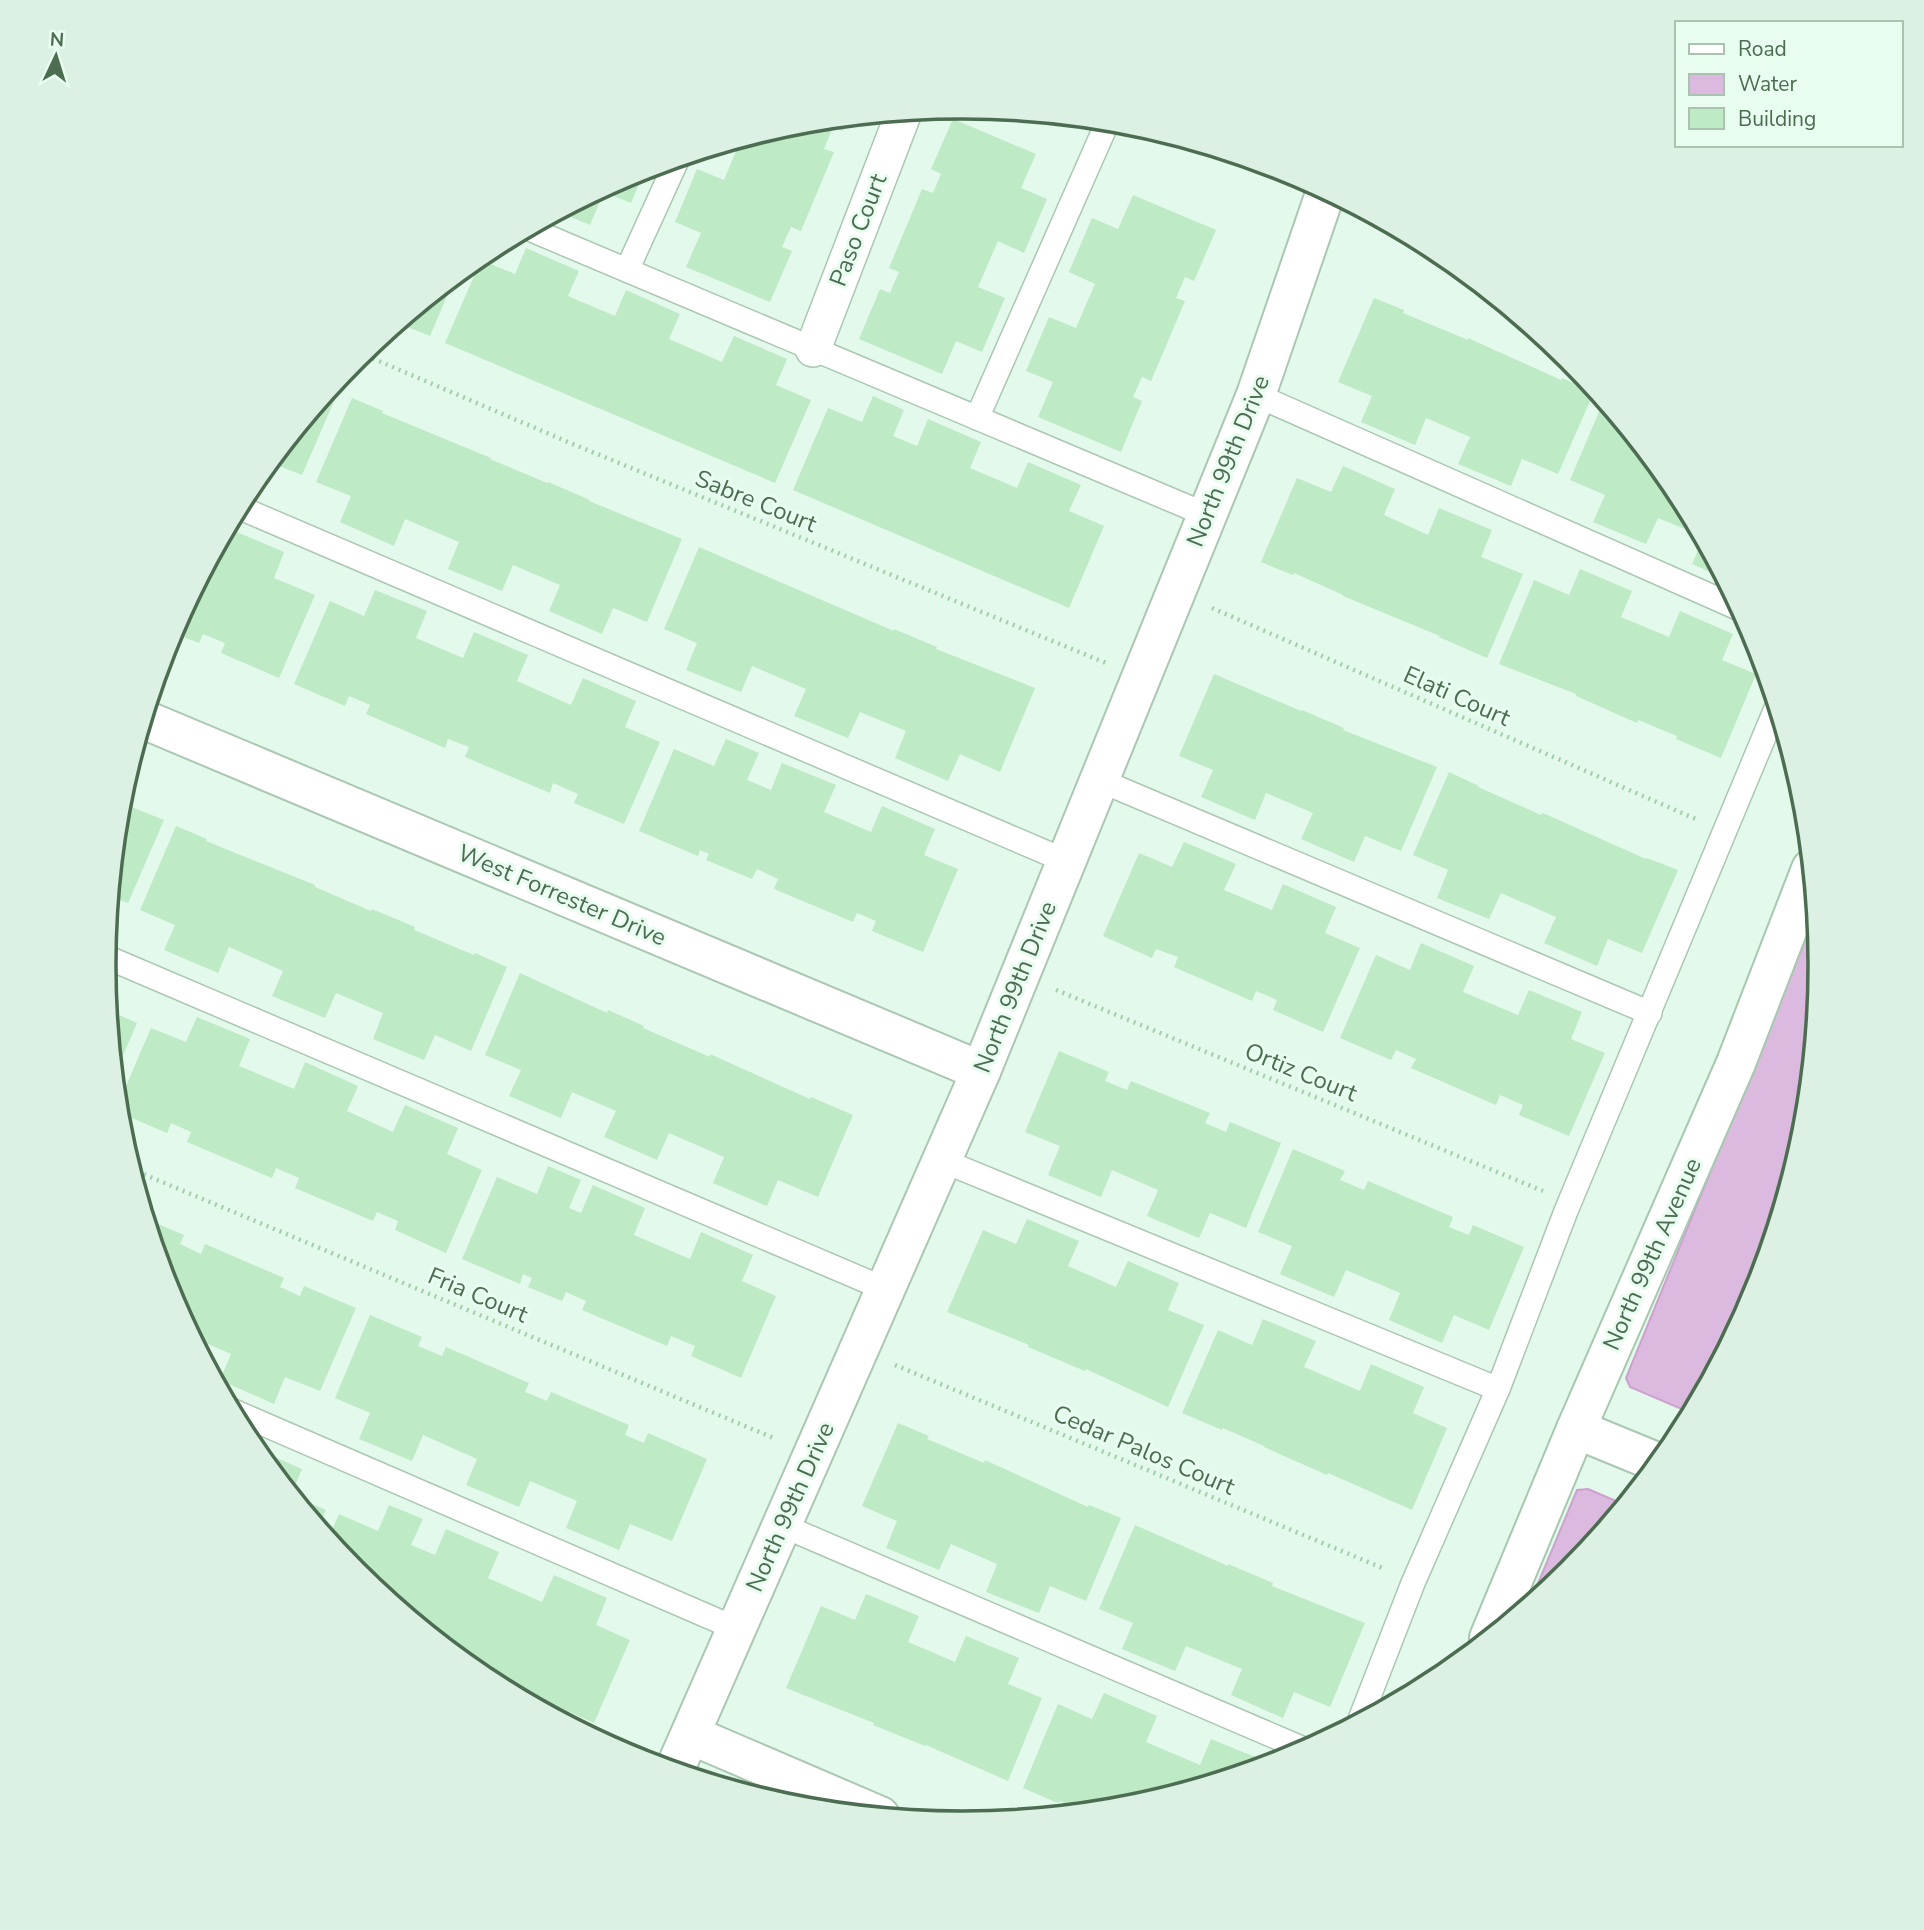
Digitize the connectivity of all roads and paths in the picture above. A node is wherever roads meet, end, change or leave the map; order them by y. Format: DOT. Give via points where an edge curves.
graph roads {
  1 [pos="901,121"];
  2 [pos="1104,131"];
  3 [pos="673,170"];
  4 [pos="1323,200"];
  5 [pos="538,233"];
  6 [pos="627,270"];
  7 [pos="813,349"];
  8 [pos="372,358"];
  9 [pos="1256,396"];
  10 [pos="977,418"];
  11 [pos="248,511"];
  12 [pos="1207,515"];
  13 [pos="1176,592"];
  14 [pos="1726,603"];
  15 [pos="1141,677"];
  16 [pos="1772,719"];
  17 [pos="151,722"];
  18 [pos="1099,780"];
  19 [pos="1724,832"];
  20 [pos="1066,861"];
  21 [pos="1804,886"];
  22 [pos="116,961"];
  23 [pos="1020,975"];
  24 [pos="1650,1013"];
  25 [pos="981,1071"];
  26 [pos="942,1160"];
  27 [pos="142,1173"];
  28 [pos="1570,1202"];
  29 [pos="885,1289"];
  30 [pos="859,1350"];
  31 [pos="1498,1389"];
  32 [pos="247,1417"];
  33 [pos="1576,1429"];
  34 [pos="812,1454"];
  35 [pos="1649,1459"];
  36 [pos="781,1525"];
  37 [pos="1415,1581"];
  38 [pos="1496,1621"];
  39 [pos="737,1629"];
  40 [pos="1364,1709"];
  41 [pos="691,1735"];
  42 [pos="1292,1744"];
  43 [pos="678,1762"];
  44 [pos="852,1804"];
  1 -- 7 [label="street, Paso Court"];
  2 -- 10 [label="lane"];
  3 -- 6 [label="lane"];
  4 -- 9 [label="street, North 99th Drive"];
  5 -- 6 [label="lane"];
  6 -- 7 [label="lane"];
  7 -- 10 [label="lane"];
  8 -- 15 [label="path, Sabre Court"];
  9 -- 12 [label="street, North 99th Drive"];
  9 -- 14 [label="lane"];
  10 -- 12 [label="lane"];
  11 -- 20 [label="lane"];
  12 -- 13 [label="street, North 99th Drive"];
  13 -- 15 [label="street, North 99th Drive"];
  13 -- 19 [label="path, Elati Court"];
  15 -- 18 [label="street, North 99th Drive"];
  16 -- 19 [label="lane"];
  17 -- 25 [label="street, West Forrester Drive"];
  18 -- 20 [label="street, North 99th Drive"];
  18 -- 24 [label="lane"];
  19 -- 24 [label="lane"];
  20 -- 23 [label="street, North 99th Drive"];
  21 -- 33 [label="street, North 99th Avenue" via="1736,1063"];
  22 -- 29 [label="lane"];
  23 -- 25 [label="street, North 99th Drive"];
  23 -- 28 [label="path, Ortiz Court"];
  24 -- 28 [label="lane"];
  25 -- 26 [label="street, North 99th Drive"];
  26 -- 29 [label="street, North 99th Drive"];
  26 -- 31 [label="lane"];
  27 -- 34 [label="path, Fria Court"];
  28 -- 31 [label="lane"];
  29 -- 30 [label="street, North 99th Drive"];
  30 -- 34 [label="street, North 99th Drive"];
  30 -- 37 [label="path, Cedar Palos Court"];
  31 -- 37 [label="lane"];
  32 -- 39 [label="lane"];
  33 -- 35 [label="street"];
  33 -- 38 [label="street, North 99th Avenue"];
  34 -- 36 [label="street, North 99th Drive"];
  36 -- 39 [label="street, North 99th Drive"];
  36 -- 42 [label="lane"];
  37 -- 40 [label="lane"];
  39 -- 41 [label="street, North 99th Drive"];
  41 -- 43 [label="street, North 99th Drive"];
  41 -- 44 [label="street"];
}
